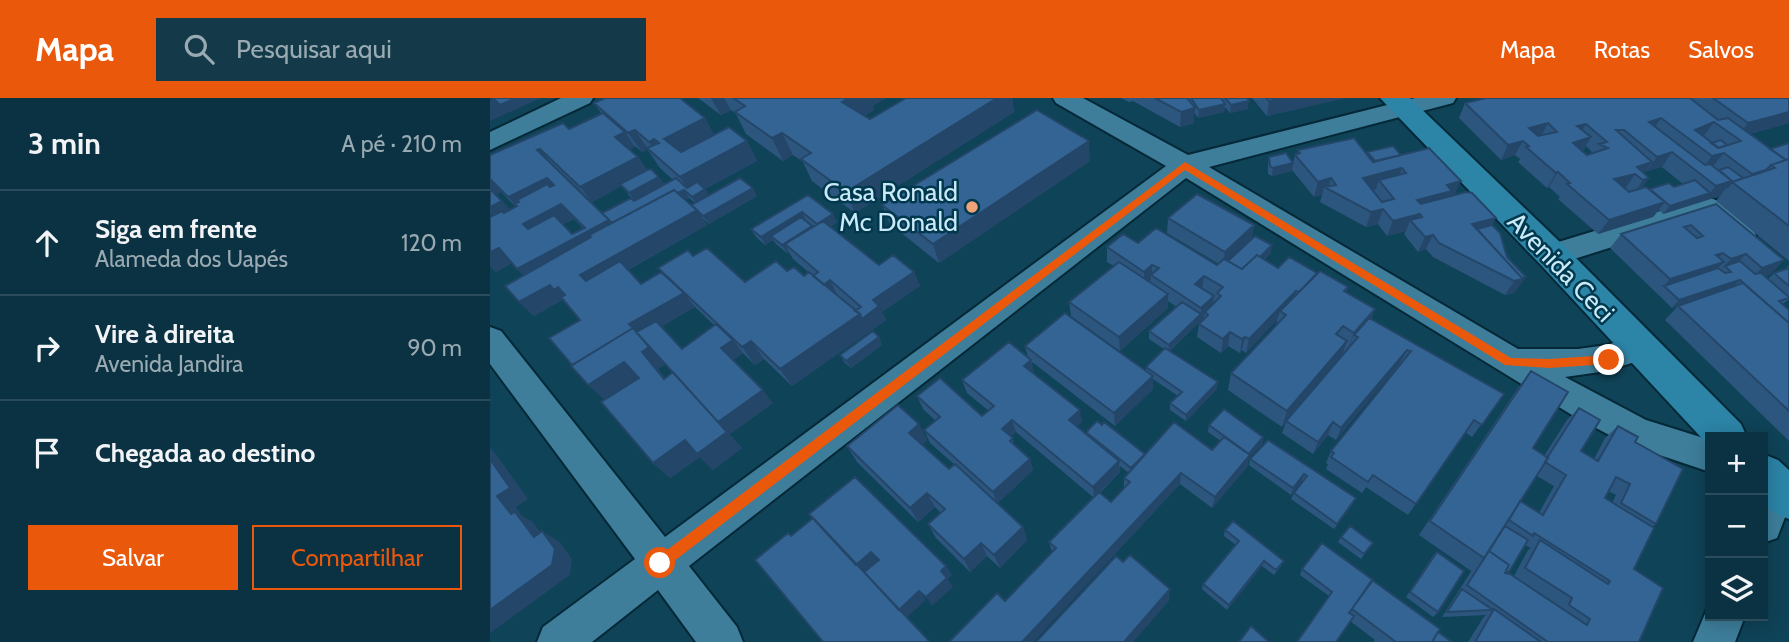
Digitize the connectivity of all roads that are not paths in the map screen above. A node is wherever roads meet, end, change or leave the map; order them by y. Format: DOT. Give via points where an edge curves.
graph roads {
  1 [pos="582,98"];
  2 [pos="1065,98"];
  3 [pos="1444,98"];
  4 [pos="1399,103"];
  5 [pos="490,142"];
  6 [pos="1185,165"];
  7 [pos="1762,252"];
  8 [pos="1552,255"];
  9 [pos="490,340"];
  10 [pos="1638,348"];
  11 [pos="1509,362"];
  12 [pos="1722,432"];
  13 [pos="1705,454"];
  14 [pos="660,563"];
  15 [pos="1723,621"];
  16 [pos="558,642"];
  17 [pos="722,642"];
  18 [pos="1714,642"];
  1 -- 5 [label="street"];
  2 -- 6 [label="street"];
  3 -- 4 [label="street"];
  4 -- 6 [label="street"];
  4 -- 8 [label="street, Avenida Ceci"];
  6 -- 11 [label="street"];
  6 -- 14 [label="street"];
  7 -- 8 [label="street" via="1706,207"];
  8 -- 10 [label="street, Avenida Ceci"];
  9 -- 14 [label="street"];
  10 -- 11 [label="street" via="1588,363"];
  10 -- 12 [label="street, Avenida Ceci"];
  11 -- 13 [label="street" via="1636,432"];
  14 -- 16 [label="street"];
  14 -- 17 [label="street"];
  15 -- 18 [label="street"];
}
